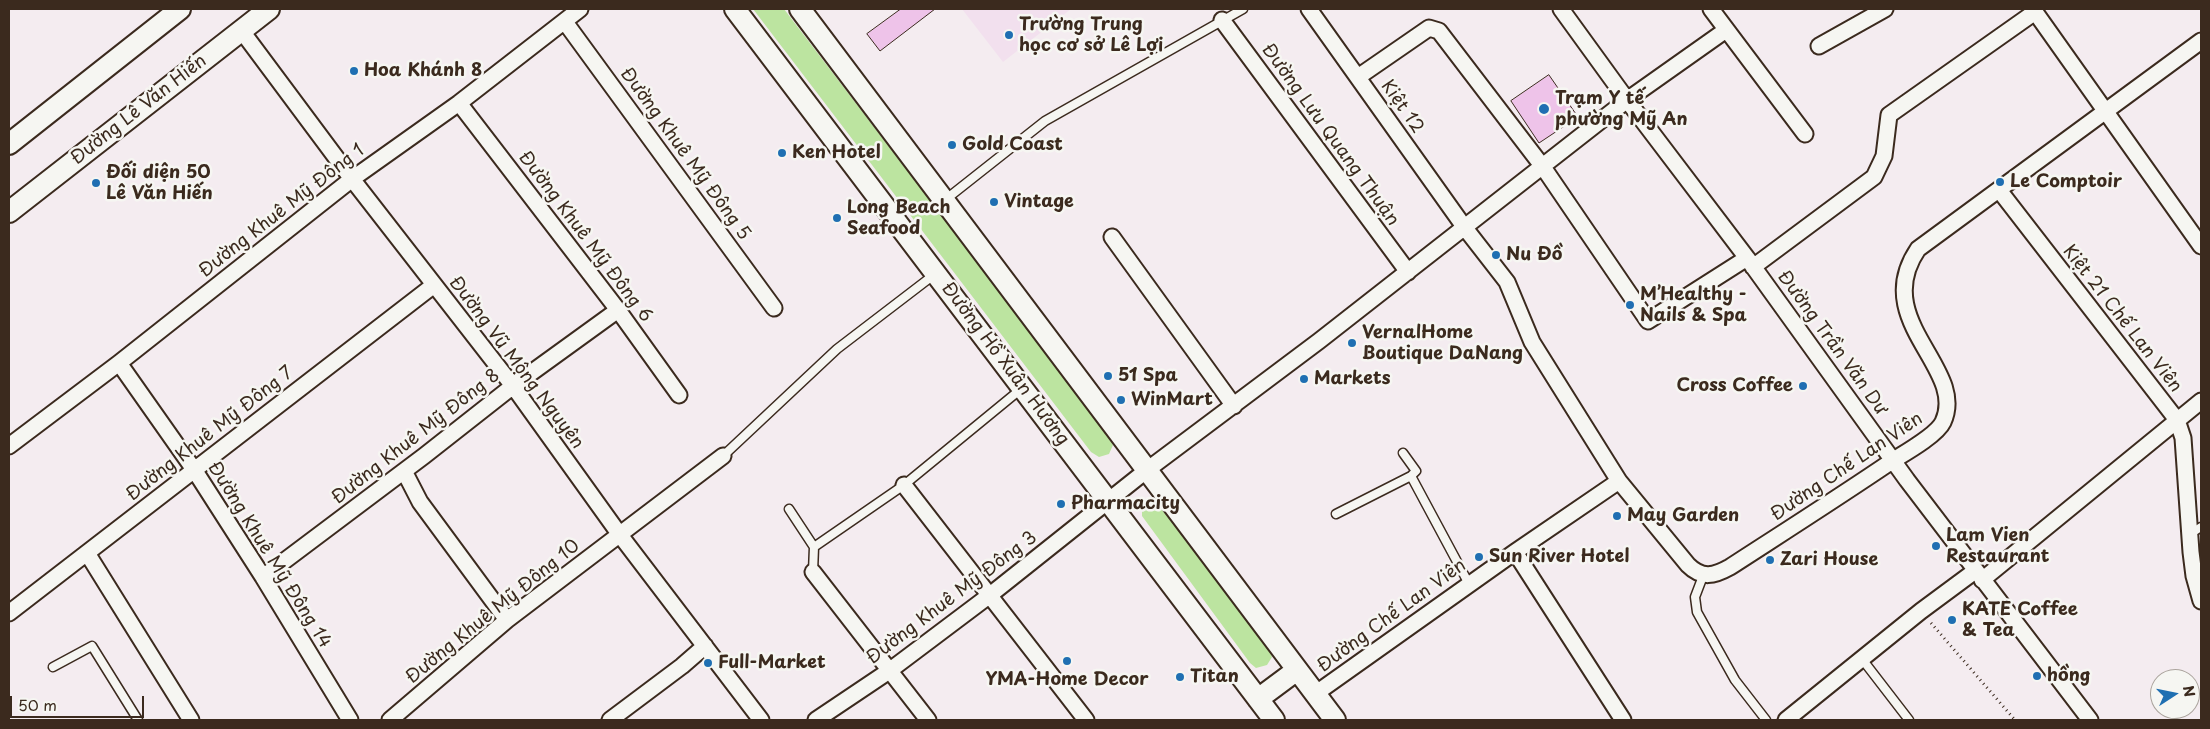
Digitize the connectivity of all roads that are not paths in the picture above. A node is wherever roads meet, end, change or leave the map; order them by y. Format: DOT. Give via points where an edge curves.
graph roads {
  1 [pos="180,9"];
  2 [pos="269,9"];
  3 [pos="580,9"];
  4 [pos="735,9"];
  5 [pos="800,9"];
  6 [pos="1243,9"];
  7 [pos="1309,9"];
  8 [pos="1560,9"];
  9 [pos="1711,9"];
  10 [pos="1885,9"];
  11 [pos="2034,11"];
  12 [pos="1222,20"];
  13 [pos="564,22"];
  14 [pos="241,30"];
  15 [pos="1726,30"];
  16 [pos="2201,41"];
  17 [pos="1819,46"];
  18 [pos="1358,77"];
  19 [pos="1627,100"];
  20 [pos="459,103"];
  21 [pos="2105,111"];
  22 [pos="1805,134"];
  23 [pos="9,144"];
  24 [pos="1544,167"];
  25 [pos="352,179"];
  26 [pos="1999,190"];
  27 [pos="944,201"];
  28 [pos="9,212"];
  29 [pos="1465,228"];
  30 [pos="1112,237"];
  31 [pos="2201,246"];
  32 [pos="1750,263"];
  33 [pos="1408,272"];
  34 [pos="937,273"];
  35 [pos="434,285"];
  36 [pos="774,308"];
  37 [pos="618,310"];
  38 [pos="119,363"];
  39 [pos="513,386"];
  40 [pos="1022,387"];
  41 [pos="679,395"];
  42 [pos="2201,401"];
  43 [pos="1234,406"];
  44 [pos="2177,420"];
  45 [pos="9,446"];
  46 [pos="1403,453"];
  47 [pos="723,456"];
  48 [pos="1894,460"];
  49 [pos="1147,470"];
  50 [pos="195,471"];
  51 [pos="404,471"];
  52 [pos="1411,476"];
  53 [pos="1619,481"];
  54 [pos="904,485"];
  55 [pos="1108,501"];
  56 [pos="788,510"];
  57 [pos="1336,514"];
  58 [pos="2196,530"];
  59 [pos="620,535"];
  60 [pos="814,547"];
  61 [pos="1515,552"];
  62 [pos="86,553"];
  63 [pos="813,572"];
  64 [pos="1978,575"];
  65 [pos="1703,576"];
  66 [pos="263,577"];
  67 [pos="1469,584"];
  68 [pos="990,595"];
  69 [pos="2201,601"];
  70 [pos="9,612"];
  71 [pos="507,620"];
  72 [pos="705,646"];
  73 [pos="1862,659"];
  74 [pos="53,667"];
  75 [pos="1298,670"];
  76 [pos="889,671"];
  77 [pos="1315,694"];
  78 [pos="1258,699"];
  79 [pos="1326,717"];
  80 [pos="1271,719"];
  81 [pos="138,720"];
  82 [pos="191,720"];
  83 [pos="350,720"];
  84 [pos="390,720"];
  85 [pos="610,720"];
  86 [pos="760,720"];
  87 [pos="816,720"];
  88 [pos="928,720"];
  89 [pos="1086,720"];
  90 [pos="1623,720"];
  91 [pos="1766,720"];
  92 [pos="1786,720"];
  93 [pos="1909,720"];
  94 [pos="2090,720"];
  1 -- 23 [label="main road"];
  2 -- 14 [label="main road, Đường Lê Văn Hiến"];
  3 -- 13 [label="street, Đường Khuê Mỹ Đông 1"];
  4 -- 34 [label="main road, Đường Hồ Xuân Hương"];
  5 -- 27 [label="main road"];
  6 -- 12 [label="lane"];
  7 -- 18 [label="street, Kiệt 12"];
  8 -- 19 [label="street, Đường Trần Văn Dư"];
  9 -- 15 [label="street"];
  10 -- 17 [label="street"];
  11 -- 21 [label="street"];
  11 -- 32 [label="street" via="1889,115 1886,149 1878,172 1850,195"];
  12 -- 27 [label="lane" via="1045,121"];
  12 -- 33 [label="street, Đường Lưu Quang Thuận"];
  13 -- 20 [label="street, Đường Khuê Mỹ Đông 1"];
  13 -- 36 [label="street, Đường Khuê Mỹ Đông 5"];
  14 -- 25 [label="street, Đường Vũ Mộng Nguyên"];
  14 -- 28 [label="main road, Đường Lê Văn Hiến"];
  15 -- 19 [label="street"];
  15 -- 22 [label="street"];
  16 -- 21 [label="street, Đường Chế Lan Viên"];
  18 -- 24 [label="street" via="1429,28 1434,28"];
  18 -- 29 [label="street, Kiệt 12"];
  19 -- 24 [label="street"];
  19 -- 32 [label="street, Đường Trần Văn Dư"];
  20 -- 25 [label="street, Đường Khuê Mỹ Đông 1"];
  20 -- 37 [label="street, Đường Khuê Mỹ Đông 6"];
  21 -- 26 [label="street, Đường Chế Lan Viên"];
  21 -- 31 [label="street"];
  24 -- 29 [label="street"];
  24 -- 32 [label="street" via="1648,321"];
  25 -- 35 [label="street, Đường Vũ Mộng Nguyên"];
  25 -- 38 [label="street, Đường Khuê Mỹ Đông 1"];
  26 -- 44 [label="street, Kiệt 21 Chế Lan Viên"];
  26 -- 48 [label="street, Đường Chế Lan Viên" via="1925,242 1907,268 1905,305 1914,330 1943,383 1947,409 1943,424"];
  27 -- 49 [label="main road"];
  29 -- 33 [label="street"];
  29 -- 53 [label="street" via="1508,282 1532,342"];
  30 -- 43 [label="street"];
  32 -- 48 [label="street, Đường Trần Văn Dư"];
  33 -- 43 [label="street"];
  34 -- 40 [label="main road, Đường Hồ Xuân Hương"];
  34 -- 47 [label="lane" via="837,349"];
  35 -- 39 [label="street, Đường Vũ Mộng Nguyên"];
  35 -- 50 [label="street, Đường Khuê Mỹ Đông 7"];
  37 -- 39 [label="street, Đường Khuê Mỹ Đông 8"];
  37 -- 41 [label="street, Đường Khuê Mỹ Đông 6"];
  38 -- 45 [label="street, Đường Khuê Mỹ Đông 1"];
  38 -- 50 [label="street, Đường Khuê Mỹ Đông 14"];
  39 -- 51 [label="street, Đường Khuê Mỹ Đông 8"];
  39 -- 59 [label="street, Đường Vũ Mộng Nguyên"];
  40 -- 54 [label="lane"];
  40 -- 55 [label="main road, Đường Hồ Xuân Hương"];
  42 -- 44 [label="street"];
  43 -- 49 [label="street"];
  44 -- 58 [label="street, Kiệt 21 Chế Lan Viên" via="2183,438"];
  44 -- 64 [label="street"];
  46 -- 52 [label="lane" via="1416,471"];
  47 -- 59 [label="street, Đường Khuê Mỹ Đông 10"];
  48 -- 64 [label="street, Đường Trần Văn Dư"];
  48 -- 65 [label="street, Đường Chế Lan Viên" via="1730,567"];
  49 -- 55 [label="street, Đường Khuê Mỹ Đông 3"];
  49 -- 75 [label="main road"];
  50 -- 62 [label="street, Đường Khuê Mỹ Đông 7"];
  50 -- 66 [label="street, Đường Khuê Mỹ Đông 14"];
  51 -- 66 [label="street, Đường Khuê Mỹ Đông 8"];
  51 -- 71 [label="street" via="420,502"];
  52 -- 57 [label="lane"];
  52 -- 67 [label="lane"];
  53 -- 61 [label="street, Đường Chế Lan Viên"];
  53 -- 65 [label="street" via="1688,566"];
  54 -- 60 [label="lane"];
  54 -- 68 [label="street"];
  55 -- 68 [label="street, Đường Khuê Mỹ Đông 3"];
  55 -- 78 [label="main road, Đường Hồ Xuân Hương"];
  56 -- 60 [label="lane"];
  58 -- 69 [label="street, Kiệt 21 Chế Lan Viên" via="2194,576"];
  59 -- 71 [label="street, Đường Khuê Mỹ Đông 10"];
  59 -- 72 [label="street, Đường Vũ Mộng Nguyên"];
  60 -- 63 [label="lane"];
  61 -- 67 [label="street, Đường Chế Lan Viên"];
  61 -- 90 [label="street"];
  62 -- 70 [label="street, Đường Khuê Mỹ Đông 7"];
  62 -- 82 [label="street"];
  63 -- 76 [label="street"];
  64 -- 73 [label="street" via="1921,611"];
  64 -- 94 [label="street, Đường Trần Văn Dư"];
  65 -- 91 [label="lane" via="1695,596 1697,612 1735,680"];
  66 -- 83 [label="street, Đường Khuê Mỹ Đông 14"];
  67 -- 77 [label="street, Đường Chế Lan Viên"];
  68 -- 76 [label="street, Đường Khuê Mỹ Đông 3"];
  68 -- 89 [label="street"];
  71 -- 84 [label="street, Đường Khuê Mỹ Đông 10"];
  72 -- 85 [label="street"];
  72 -- 86 [label="street, Đường Vũ Mộng Nguyên"];
  73 -- 92 [label="street"];
  73 -- 93 [label="lane"];
  74 -- 81 [label="lane" via="92,646"];
  75 -- 77 [label="main road"];
  75 -- 78 [label="main road"];
  76 -- 87 [label="street, Đường Khuê Mỹ Đông 3"];
  76 -- 88 [label="street"];
  77 -- 79 [label="main road"];
  78 -- 80 [label="main road, Đường Hồ Xuân Hương"];
}
